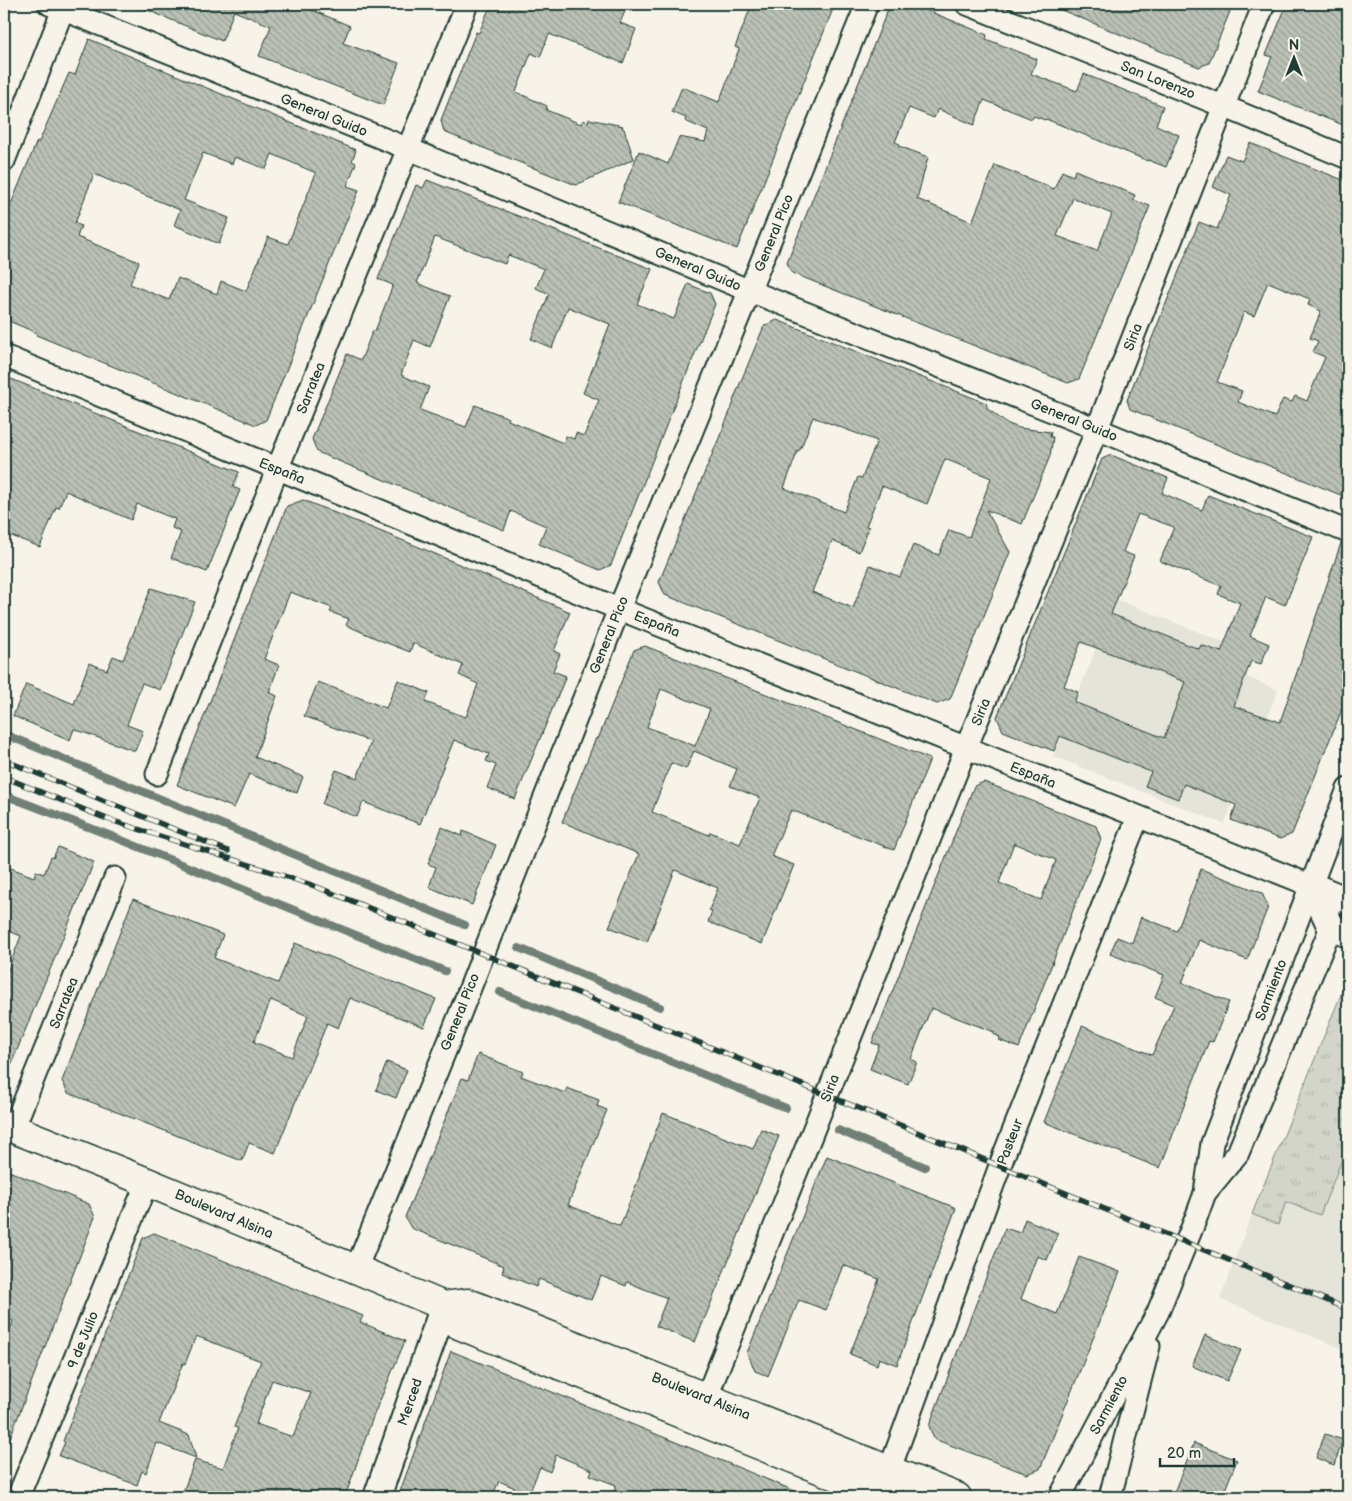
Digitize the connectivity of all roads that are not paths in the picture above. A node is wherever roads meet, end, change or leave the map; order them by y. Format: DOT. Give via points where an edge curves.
graph roads {
  1 [pos="467,4"];
  2 [pos="867,4"];
  3 [pos="967,4"];
  4 [pos="1264,4"];
  5 [pos="59,6"];
  6 [pos="1223,106"];
  7 [pos="408,149"];
  8 [pos="1348,158"];
  9 [pos="4,161"];
  10 [pos="750,291"];
  11 [pos="4,356"];
  12 [pos="1097,429"];
  13 [pos="278,470"];
  14 [pos="1348,532"];
  15 [pos="620,609"];
  16 [pos="966,748"];
  17 [pos="157,774"];
  18 [pos="1348,789"];
  19 [pos="1138,817"];
  20 [pos="115,878"];
  21 [pos="1312,886"];
  22 [pos="1348,901"];
  23 [pos="1340,931"];
  24 [pos="8,1127"];
  25 [pos="147,1182"];
  26 [pos="1204,1193"];
  27 [pos="356,1269"];
  28 [pos="444,1306"];
  29 [pos="1158,1312"];
  30 [pos="702,1409"];
  31 [pos="885,1490"];
  32 [pos="18,1497"];
  33 [pos="377,1497"];
  34 [pos="957,1497"];
  35 [pos="1060,1497"];
  36 [pos="1110,1497"];
  1 -- 7 [label="street, Sarratea"];
  2 -- 10 [label="street, General Pico"];
  3 -- 6 [label="street, San Lorenzo"];
  4 -- 6 [label="street, Siria"];
  5 -- 7 [label="street, General Guido"];
  5 -- 9 [label="street"];
  6 -- 8 [label="street, San Lorenzo"];
  6 -- 12 [label="street, Siria"];
  7 -- 10 [label="street, General Guido"];
  7 -- 13 [label="street, Sarratea"];
  10 -- 12 [label="street, General Guido"];
  10 -- 15 [label="street, General Pico"];
  11 -- 13 [label="street, España"];
  12 -- 14 [label="street, General Guido"];
  12 -- 16 [label="street, Siria"];
  13 -- 15 [label="street, España"];
  13 -- 17 [label="street, Sarratea"];
  15 -- 16 [label="street, España"];
  15 -- 27 [label="street, General Pico"];
  16 -- 19 [label="street, España"];
  16 -- 30 [label="street, Siria"];
  18 -- 21 [label="street, Sarmiento"];
  19 -- 21 [label="street, España"];
  19 -- 31 [label="street, Pasteur" via="1005,1152"];
  20 -- 24 [label="street, Sarratea"];
  21 -- 22 [label="street, España"];
  21 -- 23 [label="street"];
  21 -- 26 [label="street, Sarmiento" via="1212,1143"];
  23 -- 26 [label="street, Sarmiento" via="1238,1153"];
  24 -- 25 [label="main road, Boulevard Alsina"];
  25 -- 27 [label="main road, Boulevard Alsina"];
  25 -- 32 [label="street, 9 de Julio"];
  26 -- 29 [label="street, Sarmiento"];
  27 -- 28 [label="main road, Boulevard Alsina"];
  28 -- 30 [label="main road, Boulevard Alsina" via="468,1302"];
  28 -- 33 [label="street, Merced"];
  29 -- 35 [label="street, Sarmiento"];
  29 -- 36 [label="street, Sarmiento"];
  30 -- 31 [label="main road, Boulevard Alsina"];
  31 -- 34 [label="main road, Boulevard Alsina"];
}
